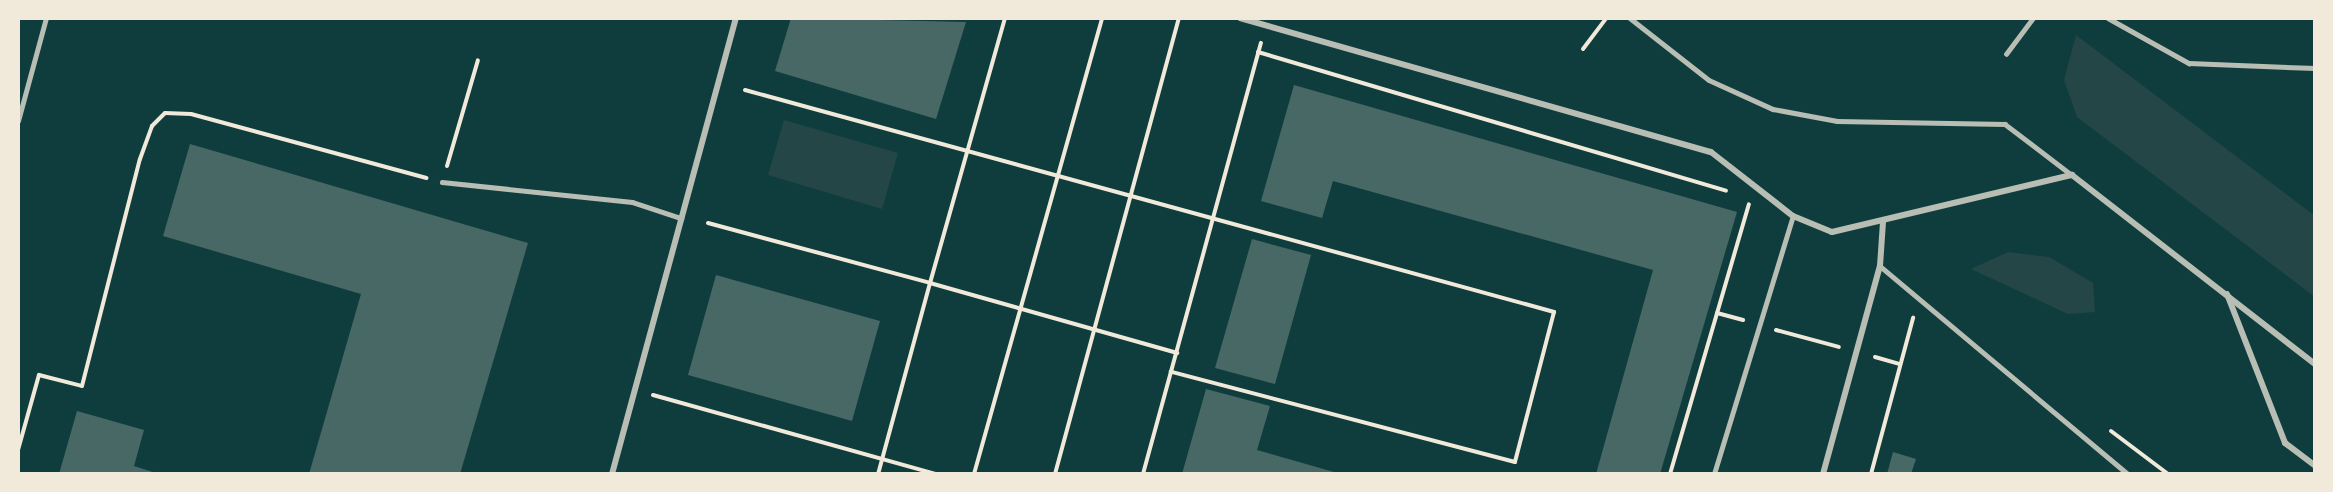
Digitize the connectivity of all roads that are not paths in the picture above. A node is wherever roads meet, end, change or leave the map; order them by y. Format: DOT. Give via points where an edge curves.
graph roads {
  1 [pos="46,18"];
  2 [pos="736,18"];
  3 [pos="1240,18"];
  4 [pos="1630,18"];
  5 [pos="2033,18"];
  6 [pos="2108,18"];
  7 [pos="2006,54"];
  8 [pos="2315,68"];
  9 [pos="18,121"];
  10 [pos="2072,175"];
  11 [pos="442,182"];
  12 [pos="1793,216"];
  13 [pos="681,218"];
  14 [pos="1883,222"];
  15 [pos="1880,266"];
  16 [pos="2227,293"];
  17 [pos="2315,364"];
  18 [pos="2315,466"];
  19 [pos="612,474"];
  20 [pos="1714,474"];
  21 [pos="1823,474"];
  22 [pos="2128,474"];
  1 -- 9 [label="lane"];
  2 -- 13 [label="street"];
  3 -- 12 [label="street" via="1711,152"];
  4 -- 10 [label="lane" via="1709,80 1773,109 1837,121 2005,124"];
  5 -- 7 [label="lane"];
  6 -- 8 [label="lane" via="2189,63"];
  10 -- 14 [label="street"];
  10 -- 16 [label="street"];
  11 -- 13 [label="lane" via="632,202"];
  12 -- 14 [label="street" via="1832,232"];
  12 -- 20 [label="lane"];
  13 -- 19 [label="street"];
  14 -- 15 [label="street"];
  15 -- 21 [label="street"];
  15 -- 22 [label="lane" via="1918,303"];
  16 -- 17 [label="street"];
  16 -- 18 [label="street" via="2285,443"];
}
